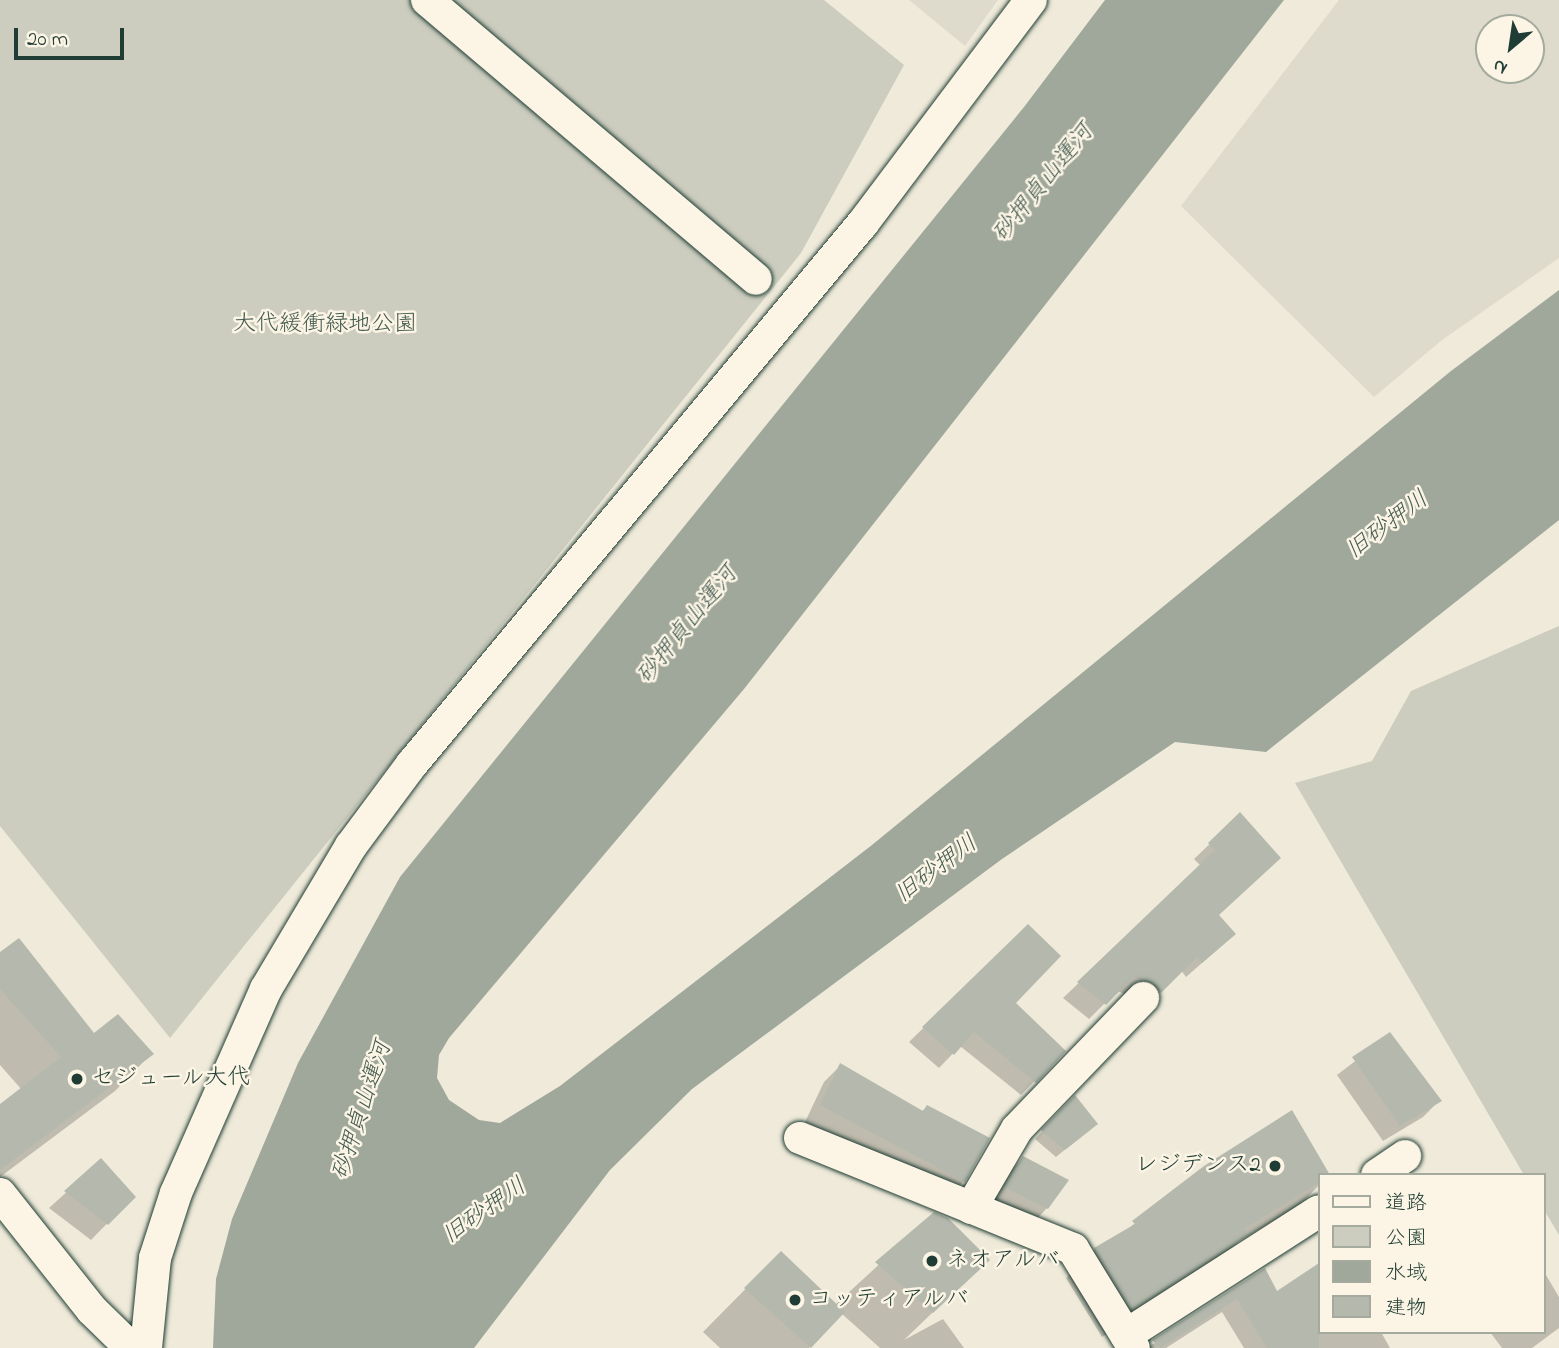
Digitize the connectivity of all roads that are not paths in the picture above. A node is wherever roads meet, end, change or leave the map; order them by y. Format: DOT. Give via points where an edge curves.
graph roads {
  1 [pos="427,0"];
  2 [pos="1031,0"];
  3 [pos="756,279"];
  4 [pos="1143,998"];
  5 [pos="800,1138"];
  6 [pos="1405,1156"];
  7 [pos="1380,1173"];
  8 [pos="0,1194"];
  9 [pos="971,1208"];
  10 [pos="1318,1212"];
  11 [pos="1130,1341"];
  12 [pos="131,1348"];
  13 [pos="146,1348"];
  1 -- 3 [label="street"];
  2 -- 13 [label="street" via="863,223 412,764 351,846 266,989 176,1193 155,1258"];
  4 -- 9 [label="street" via="1017,1129"];
  5 -- 9 [label="street"];
  6 -- 7 [label="street"];
  8 -- 12 [label="street" via="92,1310"];
  9 -- 11 [label="street" via="1073,1250"];
  10 -- 11 [label="street"];
}
